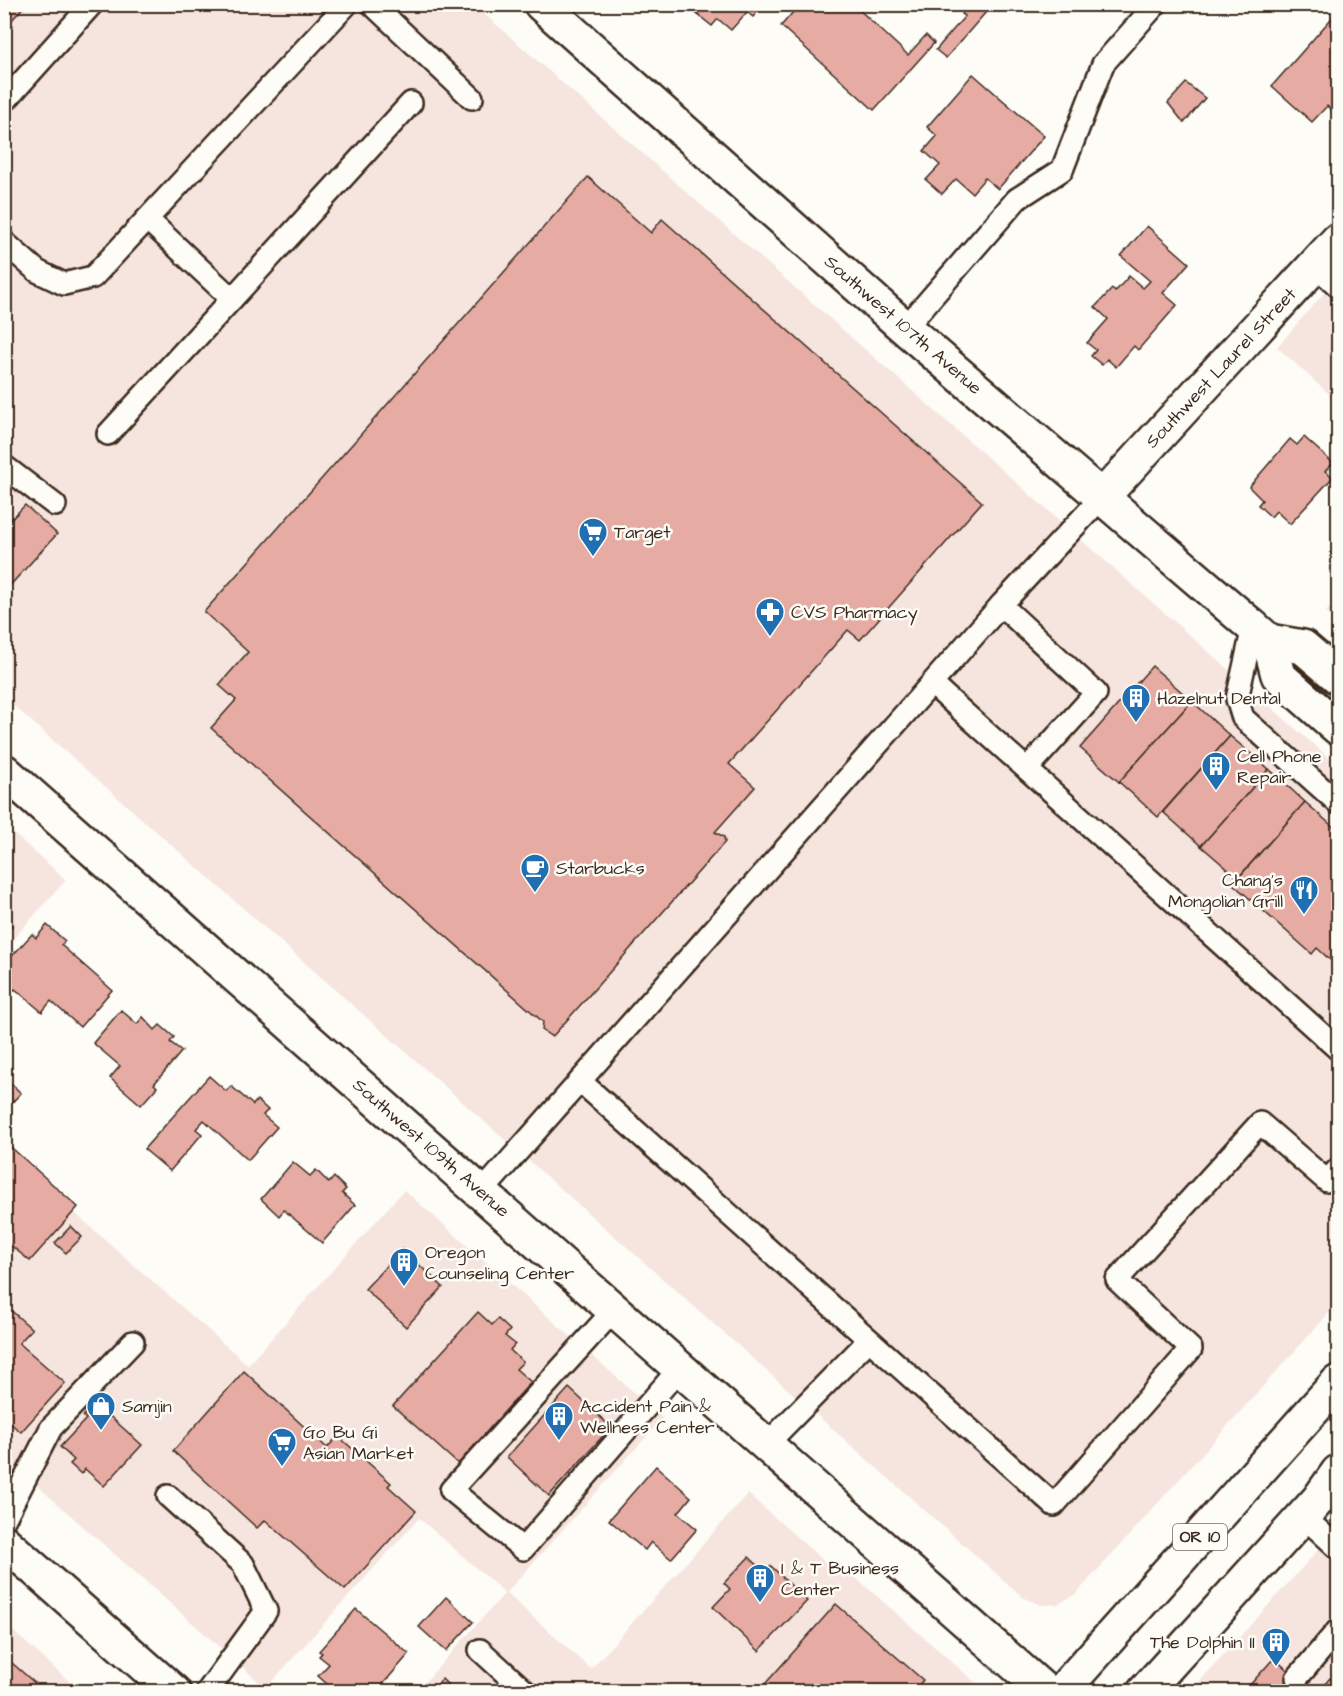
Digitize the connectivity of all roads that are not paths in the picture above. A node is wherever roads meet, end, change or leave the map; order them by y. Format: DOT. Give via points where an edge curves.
graph roads {
  1 [pos="92,4"];
  2 [pos="347,4"];
  3 [pos="372,4"];
  4 [pos="541,4"];
  5 [pos="1156,4"];
  6 [pos="472,98"];
  7 [pos="4,102"];
  8 [pos="411,103"];
  9 [pos="147,219"];
  10 [pos="1338,240"];
  11 [pos="4,242"];
  12 [pos="1327,276"];
  13 [pos="232,299"];
  14 [pos="905,328"];
  15 [pos="108,434"];
  16 [pos="4,466"];
  17 [pos="1103,496"];
  18 [pos="55,505"];
  19 [pos="1001,605"];
  20 [pos="1261,634"];
  21 [pos="1338,677"];
  22 [pos="932,684"];
  23 [pos="1338,728"];
  24 [pos="1027,769"];
  25 [pos="4,771"];
  26 [pos="1338,803"];
  27 [pos="1338,1049"];
  28 [pos="580,1081"];
  29 [pos="1338,1169"];
  30 [pos="481,1193"];
  31 [pos="614,1310"];
  32 [pos="869,1340"];
  33 [pos="133,1342"];
  34 [pos="681,1368"];
  35 [pos="1338,1383"];
  36 [pos="767,1444"];
  37 [pos="1338,1472"];
  38 [pos="168,1496"];
  39 [pos="1303,1516"];
  40 [pos="4,1520"];
  41 [pos="4,1542"];
  42 [pos="1338,1548"];
  43 [pos="1338,1630"];
  44 [pos="480,1650"];
  45 [pos="1297,1678"];
  46 [pos="174,1692"];
  47 [pos="207,1692"];
  48 [pos="526,1692"];
  49 [pos="1046,1692"];
  50 [pos="1061,1692"];
  51 [pos="1144,1692"];
  1 -- 7 [label="lane"];
  2 -- 9 [label="lane"];
  3 -- 6 [label="lane"];
  4 -- 14 [label="street, Southwest 107th Avenue"];
  5 -- 14 [label="lane" via="1103,64 1062,170 1017,199"];
  8 -- 13 [label="lane"];
  9 -- 11 [label="lane" via="93,277 64,284 37,271"];
  9 -- 13 [label="lane"];
  10 -- 12 [label="street, Southwest Laurel Street"];
  12 -- 17 [label="street, Southwest Laurel Street"];
  13 -- 15 [label="lane"];
  14 -- 17 [label="street, Southwest 107th Avenue"];
  16 -- 18 [label="lane"];
  17 -- 19 [label="lane"];
  17 -- 20 [label="street, Southwest 107th Avenue"];
  19 -- 22 [label="lane"];
  19 -- 24 [label="lane" via="1096,693"];
  20 -- 21 [label="street" via="1303,647"];
  20 -- 23 [label="street" via="1278,675"];
  20 -- 26 [label="lane" via="1237,699 1243,718"];
  22 -- 24 [label="lane"];
  22 -- 28 [label="lane"];
  24 -- 27 [label="lane"];
  25 -- 30 [label="street, Southwest 109th Avenue"];
  28 -- 30 [label="lane"];
  28 -- 32 [label="lane"];
  29 -- 32 [label="lane" via="1327,1182 1260,1123 1117,1280 1191,1349 1054,1505"];
  30 -- 31 [label="street, Southwest 109th Avenue"];
  31 -- 34 [label="street, Southwest 109th Avenue"];
  31 -- 34 [label="lane" via="451,1490 523,1549"];
  32 -- 36 [label="lane"];
  33 -- 40 [label="lane" via="51,1428"];
  34 -- 36 [label="street, Southwest 109th Avenue"];
  35 -- 50 [label="street, OR 10"];
  36 -- 49 [label="street, Southwest 109th Avenue"];
  37 -- 39 [label="street"];
  38 -- 47 [label="lane" via="243,1564 266,1611"];
  39 -- 42 [label="lane"];
  39 -- 51 [label="street"];
  41 -- 46 [label="street"];
  43 -- 45 [label="lane"];
  44 -- 48 [label="lane"];
}
